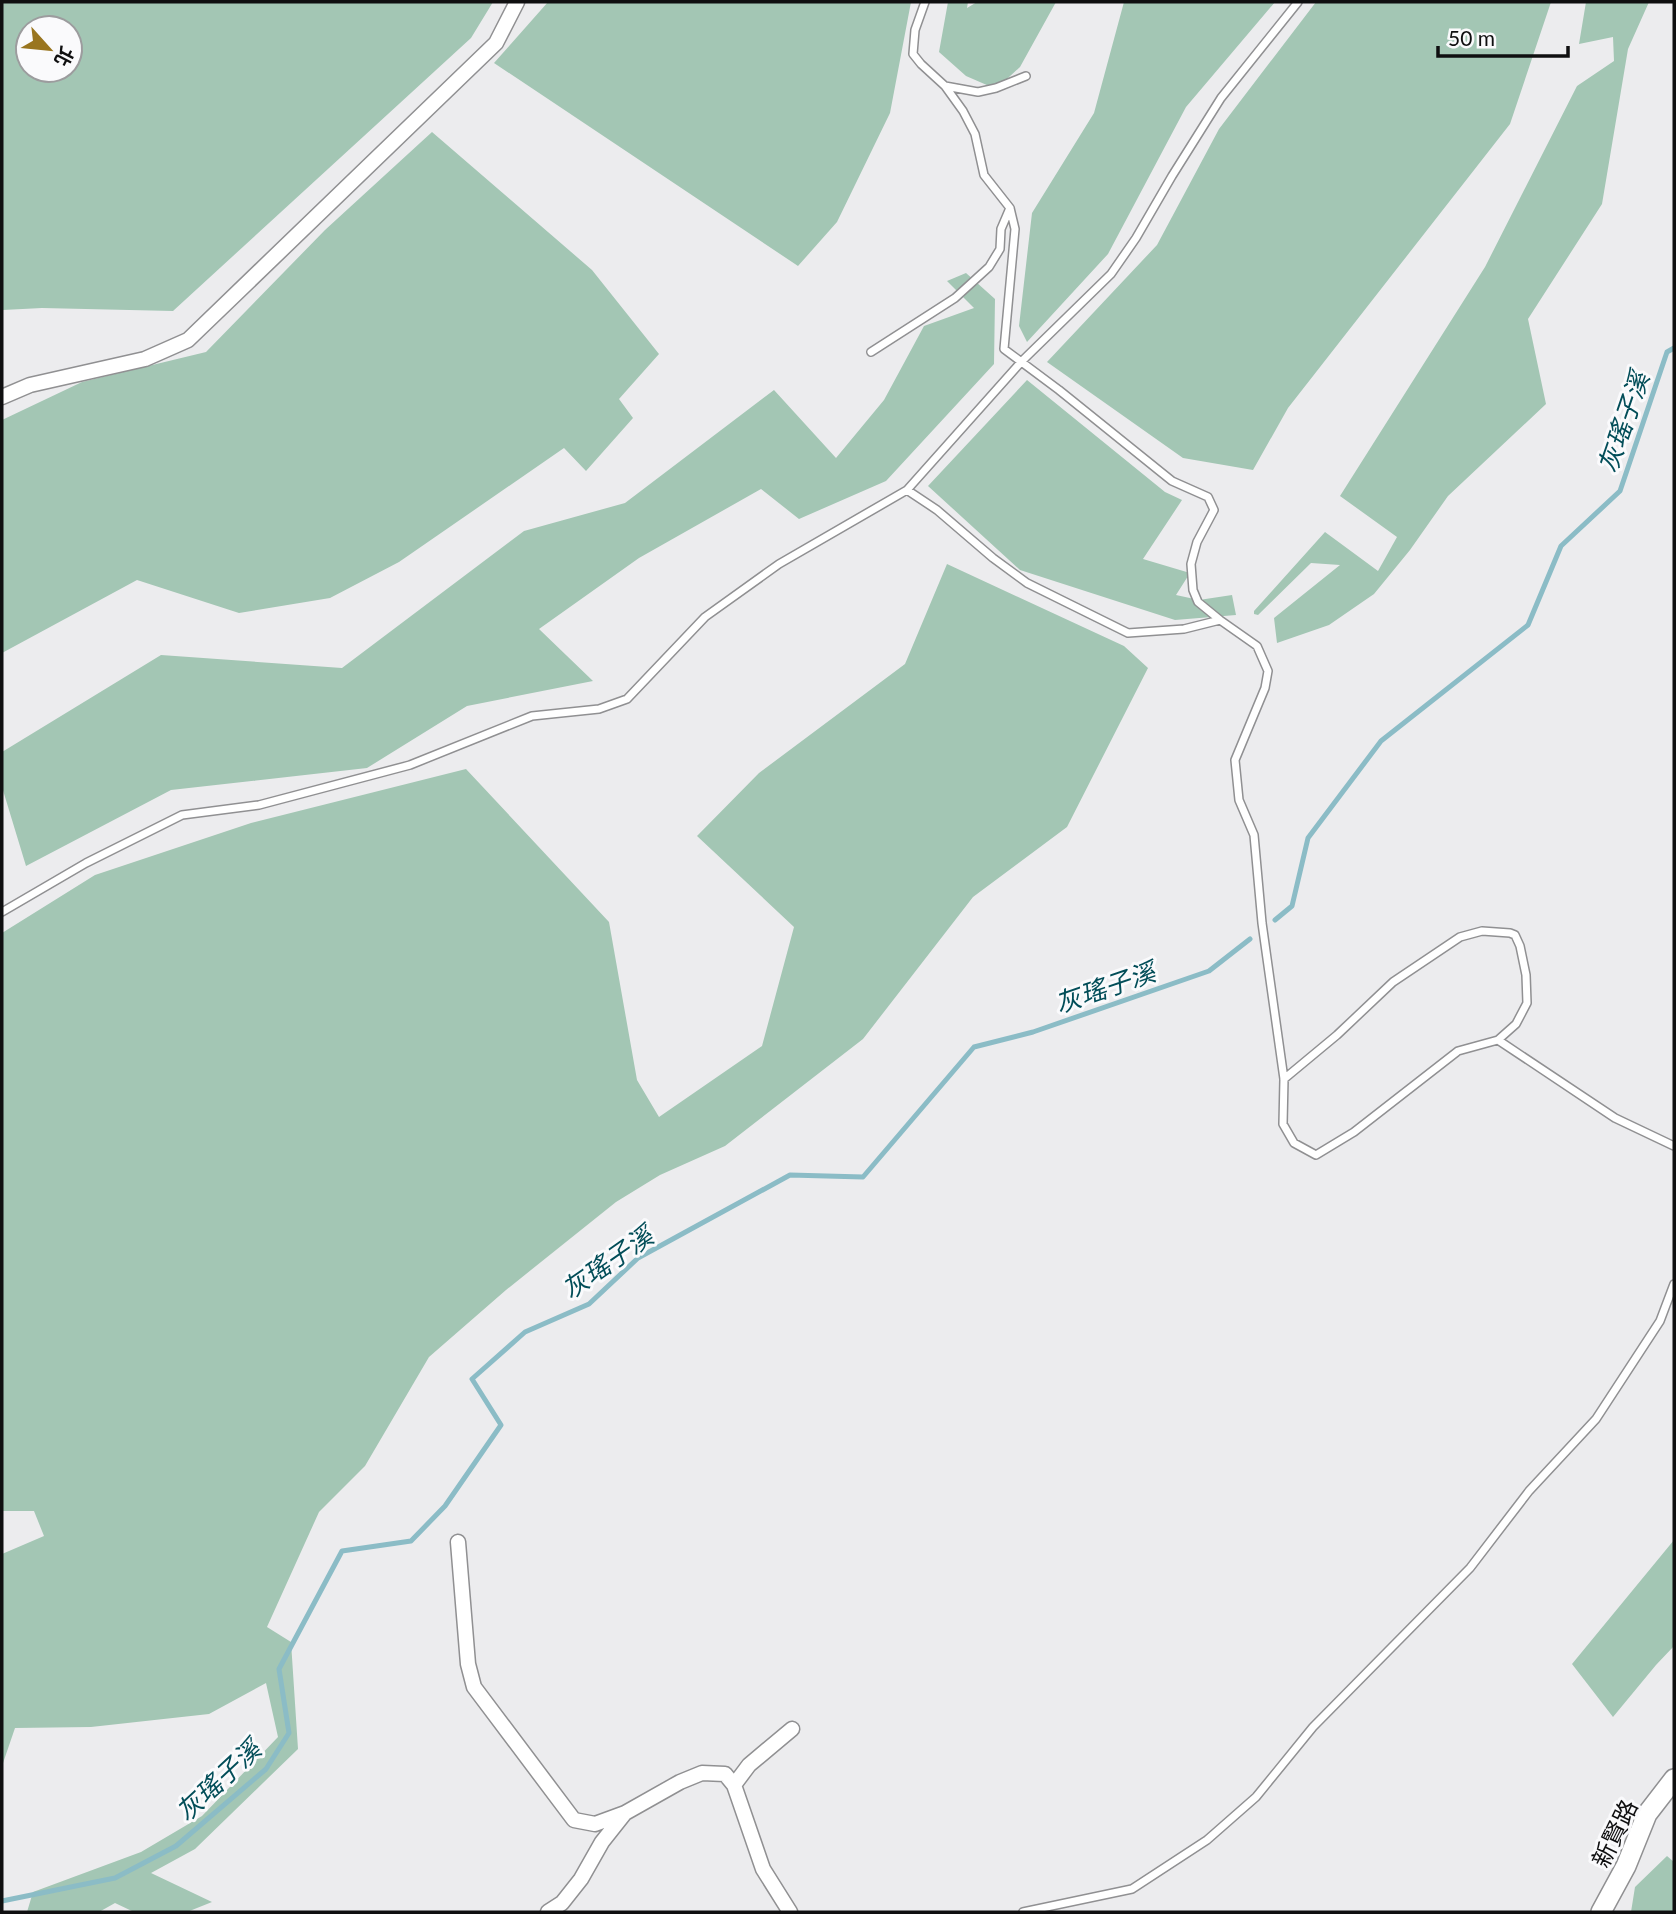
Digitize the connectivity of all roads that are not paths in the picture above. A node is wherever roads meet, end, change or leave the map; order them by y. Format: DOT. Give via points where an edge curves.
graph roads {
  1 [pos="517,2"];
  2 [pos="925,2"];
  3 [pos="1298,2"];
  4 [pos="1026,76"];
  5 [pos="945,86"];
  6 [pos="1010,208"];
  7 [pos="871,352"];
  8 [pos="1022,361"];
  9 [pos="2,397"];
  10 [pos="907,490"];
  11 [pos="1220,620"];
  12 [pos="2,912"];
  13 [pos="1498,1040"];
  14 [pos="1284,1079"];
  15 [pos="1674,1146"];
  16 [pos="1674,1284"];
  17 [pos="458,1542"];
  18 [pos="792,1729"];
  19 [pos="1674,1779"];
  20 [pos="734,1784"];
  21 [pos="625,1813"];
  22 [pos="548,1912"];
  23 [pos="790,1912"];
  24 [pos="1023,1912"];
  25 [pos="1601,1912"];
  1 -- 9 [label="street" via="496,43 188,340 145,359 30,385"];
  2 -- 5 [label="lane" via="913,54"];
  3 -- 8 [label="lane" via="1221,98 1111,274"];
  4 -- 5 [label="lane" via="978,92"];
  5 -- 6 [label="lane" via="975,134 984,175"];
  6 -- 7 [label="lane" via="1001,229 1000,249 989,267 955,298"];
  6 -- 8 [label="lane" via="1014,229 1004,349"];
  8 -- 10 [label="lane"];
  8 -- 11 [label="lane" via="1172,481 1208,497 1214,510 1197,542 1191,564 1192,590 1198,602"];
  10 -- 11 [label="lane" via="1027,583 1128,633 1184,629"];
  10 -- 12 [label="lane" via="779,564 705,617 627,699 599,709 532,716 410,765 258,805 182,815"];
  11 -- 14 [label="lane" via="1257,646 1268,671 1236,760 1238,800 1254,835"];
  13 -- 14 [label="lane" via="1458,1051 1363,1125 1316,1155 1294,1143 1283,1124"];
  13 -- 14 [label="lane" via="1516,1024 1527,1003 1526,975 1515,935 1482,931 1460,937 1392,982"];
  13 -- 15 [label="lane" via="1615,1118"];
  16 -- 24 [label="lane" via="1660,1321 1596,1419 1529,1491 1470,1568 1313,1727 1256,1797 1207,1840 1132,1889"];
  17 -- 21 [label="street" via="474,1687 574,1820 594,1824"];
  18 -- 20 [label="street" via="748,1765"];
  19 -- 25 [label="street, 新賢路" via="1647,1814"];
  20 -- 21 [label="street" via="725,1774 702,1773"];
  20 -- 23 [label="street" via="763,1869"];
  21 -- 22 [label="street" via="581,1879 562,1903"];
}
